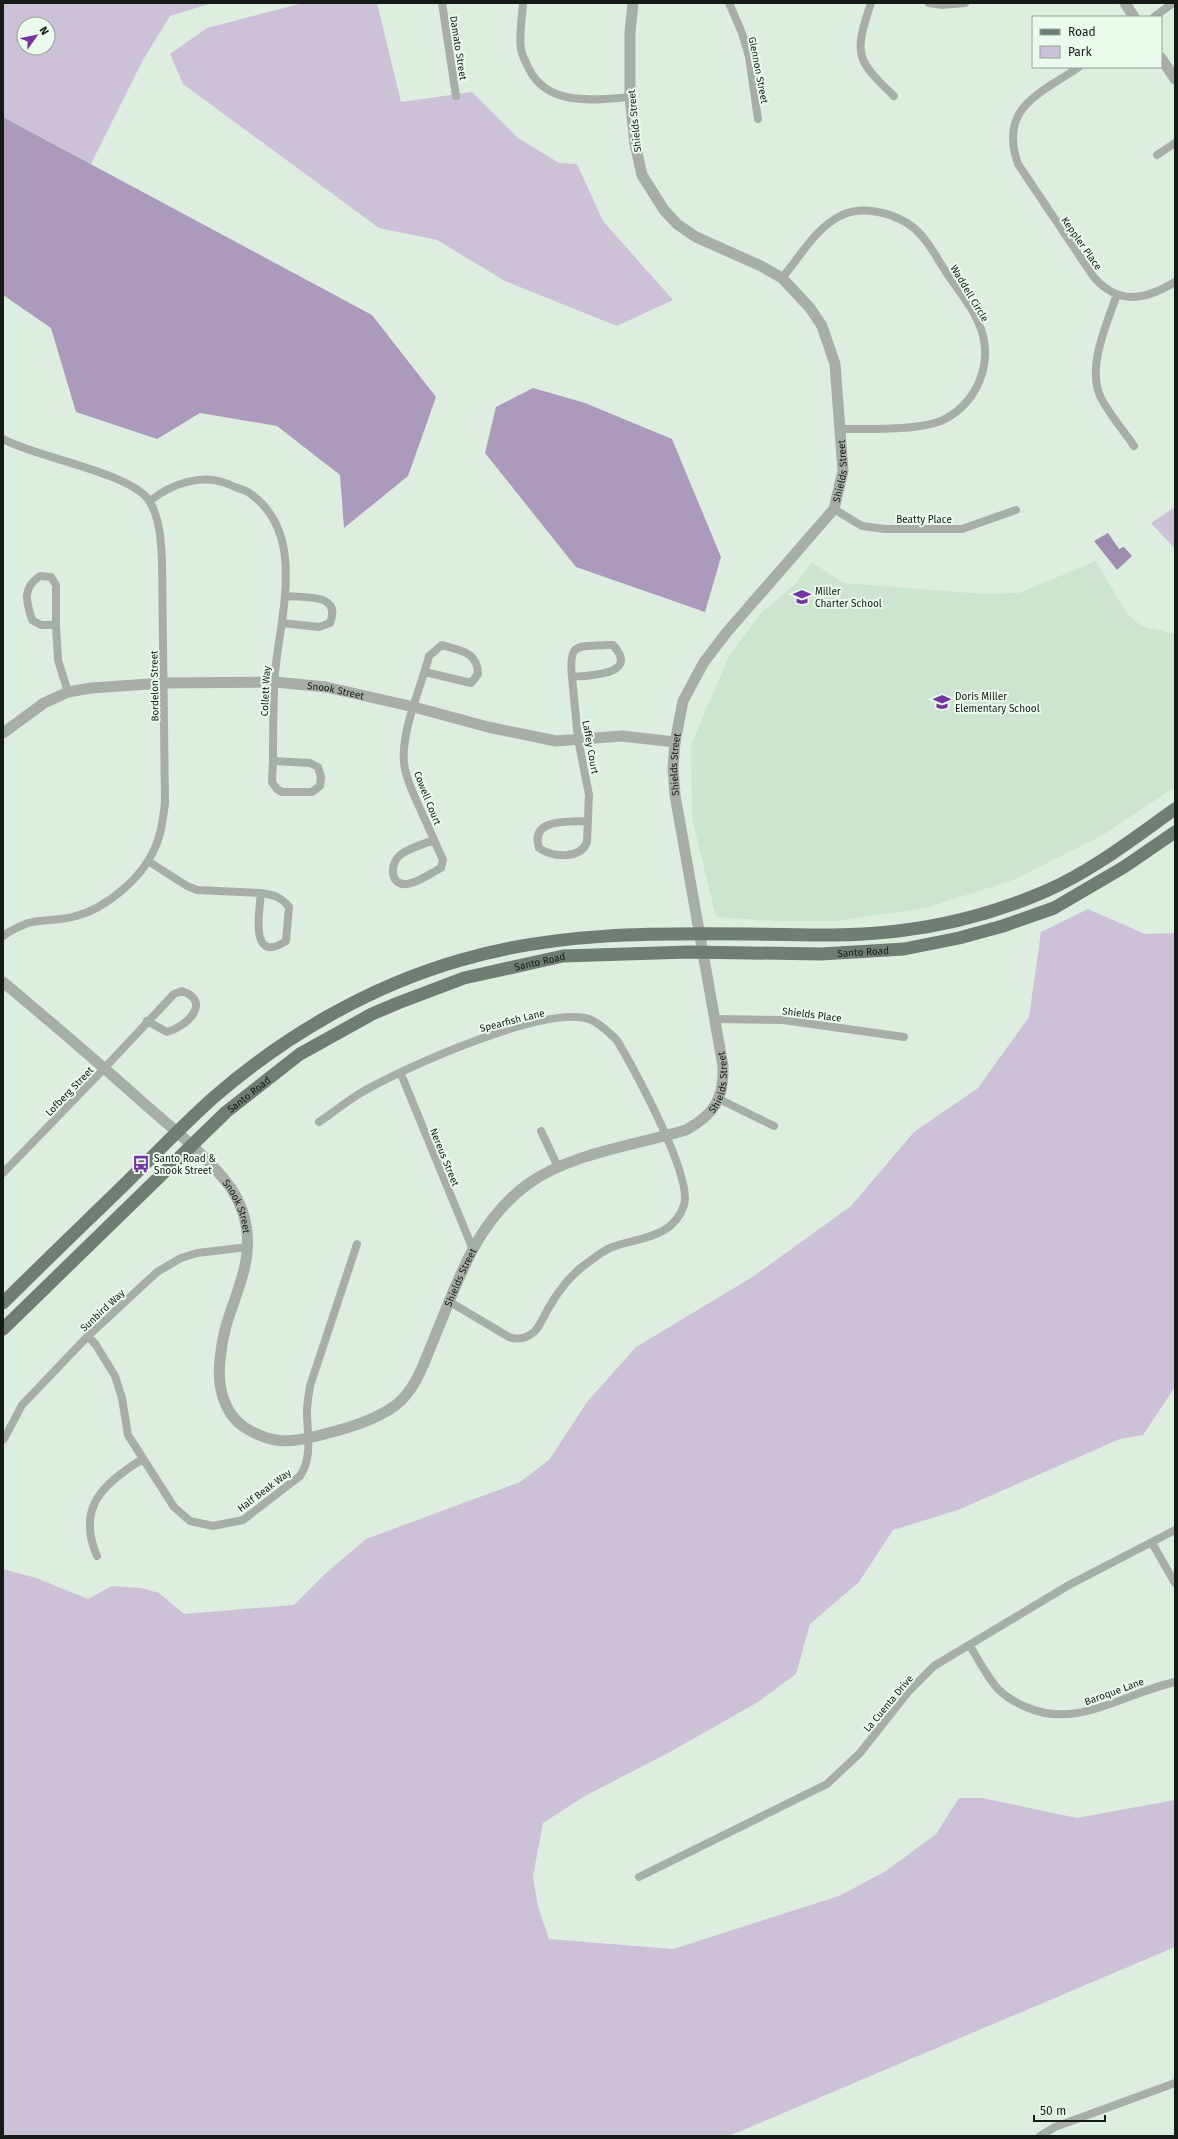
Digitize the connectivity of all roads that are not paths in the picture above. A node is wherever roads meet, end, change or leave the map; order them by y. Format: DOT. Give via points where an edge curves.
graph roads {
  1 [pos="442,3"];
  2 [pos="523,3"];
  3 [pos="633,3"];
  4 [pos="729,3"];
  5 [pos="871,3"];
  6 [pos="929,3"];
  7 [pos="965,3"];
  8 [pos="1125,3"];
  9 [pos="1173,3"];
  10 [pos="1133,16"];
  11 [pos="1155,16"];
  12 [pos="1162,60"];
  13 [pos="1078,68"];
  14 [pos="1175,79"];
  15 [pos="456,96"];
  16 [pos="894,96"];
  17 [pos="630,97"];
  18 [pos="758,119"];
  19 [pos="1175,143"];
  20 [pos="1157,155"];
  21 [pos="782,278"];
  22 [pos="1175,282"];
  23 [pos="1117,294"];
  24 [pos="840,429"];
  25 [pos="3,439"];
  26 [pos="1134,446"];
  27 [pos="150,501"];
  28 [pos="834,509"];
  29 [pos="1016,510"];
  30 [pos="286,596"];
  31 [pos="282,623"];
  32 [pos="56,625"];
  33 [pos="425,672"];
  34 [pos="572,677"];
  35 [pos="275,682"];
  36 [pos="164,683"];
  37 [pos="68,692"];
  38 [pos="414,707"];
  39 [pos="3,733"];
  40 [pos="578,739"];
  41 [pos="675,742"];
  42 [pos="273,761"];
  43 [pos="1175,809"];
  44 [pos="586,821"];
  45 [pos="1175,832"];
  46 [pos="434,840"];
  47 [pos="148,861"];
  48 [pos="261,893"];
  49 [pos="700,934"];
  50 [pos="3,936"];
  51 [pos="704,952"];
  52 [pos="3,982"];
  53 [pos="716,1019"];
  54 [pos="147,1021"];
  55 [pos="904,1037"];
  56 [pos="105,1068"];
  57 [pos="401,1074"];
  58 [pos="718,1099"];
  59 [pos="319,1122"];
  60 [pos="774,1126"];
  61 [pos="542,1131"];
  62 [pos="177,1132"];
  63 [pos="667,1135"];
  64 [pos="190,1145"];
  65 [pos="558,1167"];
  66 [pos="3,1173"];
  67 [pos="357,1244"];
  68 [pos="248,1247"];
  69 [pos="472,1247"];
  70 [pos="3,1302"];
  71 [pos="450,1302"];
  72 [pos="3,1329"];
  73 [pos="88,1336"];
  74 [pos="4,1439"];
  75 [pos="308,1439"];
  76 [pos="143,1459"];
  77 [pos="1175,1530"];
  78 [pos="1152,1543"];
  79 [pos="97,1556"];
  80 [pos="1175,1583"];
  81 [pos="970,1646"];
  82 [pos="1175,1682"];
  83 [pos="639,1877"];
  84 [pos="1175,2083"];
  85 [pos="1040,2136"];
  1 -- 15 [label="street, Damato Street"];
  2 -- 17 [label="street" via="522,53 532,76 542,85 555,94 584,100"];
  3 -- 17 [label="street, Shields Street" via="630,32"];
  4 -- 18 [label="street, Glennon Street" via="749,57"];
  5 -- 16 [label="street" via="861,36 860,55 869,72"];
  6 -- 7 [label="street"];
  8 -- 10 [label="street"];
  9 -- 11 [label="street"];
  12 -- 14 [label="street"];
  13 -- 23 [label="street, Keppler Place" via="1030,98 1020,111 1013,135 1015,156 1052,217 1093,276 1104,287"];
  17 -- 21 [label="street, Shields Street" via="635,144 642,176 664,210 677,224 696,237"];
  19 -- 20 [label="street"];
  21 -- 24 [label="street, Shields Street" via="810,308 822,326 835,364"];
  21 -- 24 [label="street, Waddell Circle" via="818,231 843,215 869,211 886,214 907,223 924,239 964,298 980,329 985,350 982,375 976,389 963,406 944,420 926,426"];
  22 -- 23 [label="street" via="1147,296"];
  23 -- 26 [label="street" via="1097,356 1095,374 1101,397"];
  24 -- 28 [label="street, Shields Street" via="842,471"];
  25 -- 27 [label="street" via="123,482"];
  27 -- 30 [label="street, Collett Way" via="171,486 196,480 220,481 248,492 266,509 276,525 286,566"];
  27 -- 36 [label="street, Bordelon Street" via="160,531"];
  28 -- 29 [label="street, Beatty Place" via="862,526 885,529 962,529"];
  28 -- 41 [label="street, Shields Street" via="704,662 683,701"];
  30 -- 31 [label="street, Collett Way"];
  30 -- 31 [label="street" via="326,600 332,606 334,615 330,623 319,627"];
  31 -- 35 [label="street, Collett Way"];
  32 -- 32 [label="street" via="56,585 51,577 40,576 30,582 27,589 27,606 32,620 41,625"];
  32 -- 37 [label="street" via="58,660"];
  33 -- 33 [label="street, Cowell Court" via="471,683 478,674 477,664 471,654 442,645 429,656"];
  33 -- 38 [label="street, Cowell Court"];
  34 -- 34 [label="street, Laffey Court" via="611,672 621,662 621,654 613,645 579,647 570,658"];
  34 -- 40 [label="street, Laffey Court"];
  35 -- 36 [label="street, Snook Street"];
  35 -- 38 [label="street, Snook Street" via="326,687"];
  35 -- 42 [label="street, Collett Way"];
  36 -- 37 [label="street, Snook Street" via="119,685"];
  36 -- 47 [label="street, Bordelon Street" via="165,803 154,851"];
  37 -- 39 [label="street, Snook Street" via="30,712"];
  38 -- 40 [label="street, Snook Street" via="535,738 556,742"];
  38 -- 46 [label="street, Cowell Court" via="404,740 404,763 408,779"];
  40 -- 41 [label="street, Snook Street" via="622,736"];
  40 -- 44 [label="street, Laffey Court" via="589,795"];
  41 -- 49 [label="street, Shields Street" via="673,768 676,795"];
  42 -- 42 [label="street, Collett Way" via="272,782 276,789 282,792 312,792 320,786 318,767 310,763"];
  43 -- 49 [label="main road, Santo Road" via="1116,850 1046,891 994,910 898,931 846,934"];
  44 -- 44 [label="street, Laffey Court" via="553,822 541,828 536,840 539,848 547,853 575,855 585,848 587,842"];
  45 -- 51 [label="main road, Santo Road" via="1124,867 1054,908 959,938 904,949 820,954"];
  46 -- 46 [label="street, Cowell Court" via="400,855 394,863 394,878 407,884 441,868 443,860"];
  47 -- 48 [label="street" via="197,890"];
  47 -- 50 [label="street, Bordelon Street" via="118,894 98,908 76,916 28,923"];
  48 -- 48 [label="street" via="258,932 262,942 267,946 277,947 286,941 288,936 288,907 282,898"];
  49 -- 51 [label="street, Shields Street"];
  49 -- 62 [label="main road, Santo Road" via="561,938 460,960 394,984 365,996 290,1040 214,1098"];
  51 -- 53 [label="street, Shields Street"];
  51 -- 64 [label="main road, Santo Road" via="563,956 464,978 398,1002 300,1054 226,1112"];
  52 -- 56 [label="street, Snook Street"];
  53 -- 55 [label="street, Shields Place" via="783,1020"];
  53 -- 58 [label="street, Shields Street" via="724,1084"];
  54 -- 54 [label="street, Lofberg Street" via="167,1032 177,1029 194,1013 196,1000 191,994 182,991 174,994"];
  54 -- 56 [label="street, Lofberg Street"];
  56 -- 62 [label="street, Snook Street"];
  56 -- 66 [label="street, Lofberg Street"];
  57 -- 59 [label="street, Spearfish Lane" via="364,1091"];
  57 -- 63 [label="street, Spearfish Lane" via="454,1048 484,1037 547,1021 574,1017 589,1019 616,1039"];
  57 -- 69 [label="street, Nereus Street"];
  58 -- 60 [label="street"];
  58 -- 63 [label="street, Shields Street" via="712,1111 698,1123 686,1130"];
  61 -- 65 [label="street"];
  62 -- 64 [label="street, Snook Street"];
  62 -- 70 [label="main road, Santo Road"];
  63 -- 65 [label="street, Shields Street"];
  63 -- 71 [label="street, Spearfish Lane" via="685,1204 676,1222 662,1233 609,1249 583,1267 568,1280 554,1298 535,1331 526,1337 509,1337"];
  64 -- 68 [label="street, Snook Street" via="230,1187 240,1203"];
  64 -- 72 [label="main road, Santo Road"];
  65 -- 69 [label="street, Shields Street" via="528,1184 498,1210"];
  67 -- 75 [label="street, Half Beak Way" via="310,1386 307,1408"];
  68 -- 73 [label="street, Sunbird Way" via="197,1253 165,1266"];
  68 -- 75 [label="street, Snook Street" via="244,1275 225,1328 218,1377 222,1396 237,1422 261,1438 276,1441"];
  69 -- 71 [label="street, Shields Street"];
  71 -- 75 [label="street, Shields Street" via="418,1377 399,1403 371,1420"];
  73 -- 74 [label="street, Sunbird Way" via="22,1405"];
  73 -- 76 [label="street, Half Beak Way" via="115,1376 122,1398 128,1435"];
  75 -- 76 [label="street, Half Beak Way" via="306,1467 300,1476 243,1520 213,1526 190,1521 174,1507"];
  76 -- 79 [label="street" via="109,1482 95,1503 90,1515 89,1529"];
  77 -- 78 [label="street, La Cuenta Drive"];
  78 -- 80 [label="street"];
  78 -- 81 [label="street, La Cuenta Drive" via="1069,1585"];
  81 -- 82 [label="street, Baroque Lane" via="998,1689 1016,1703 1053,1716 1085,1713"];
  81 -- 83 [label="street, La Cuenta Drive" via="934,1666 908,1692 860,1752 827,1784"];
  84 -- 85 [label="street" via="1055,2127"];
}
